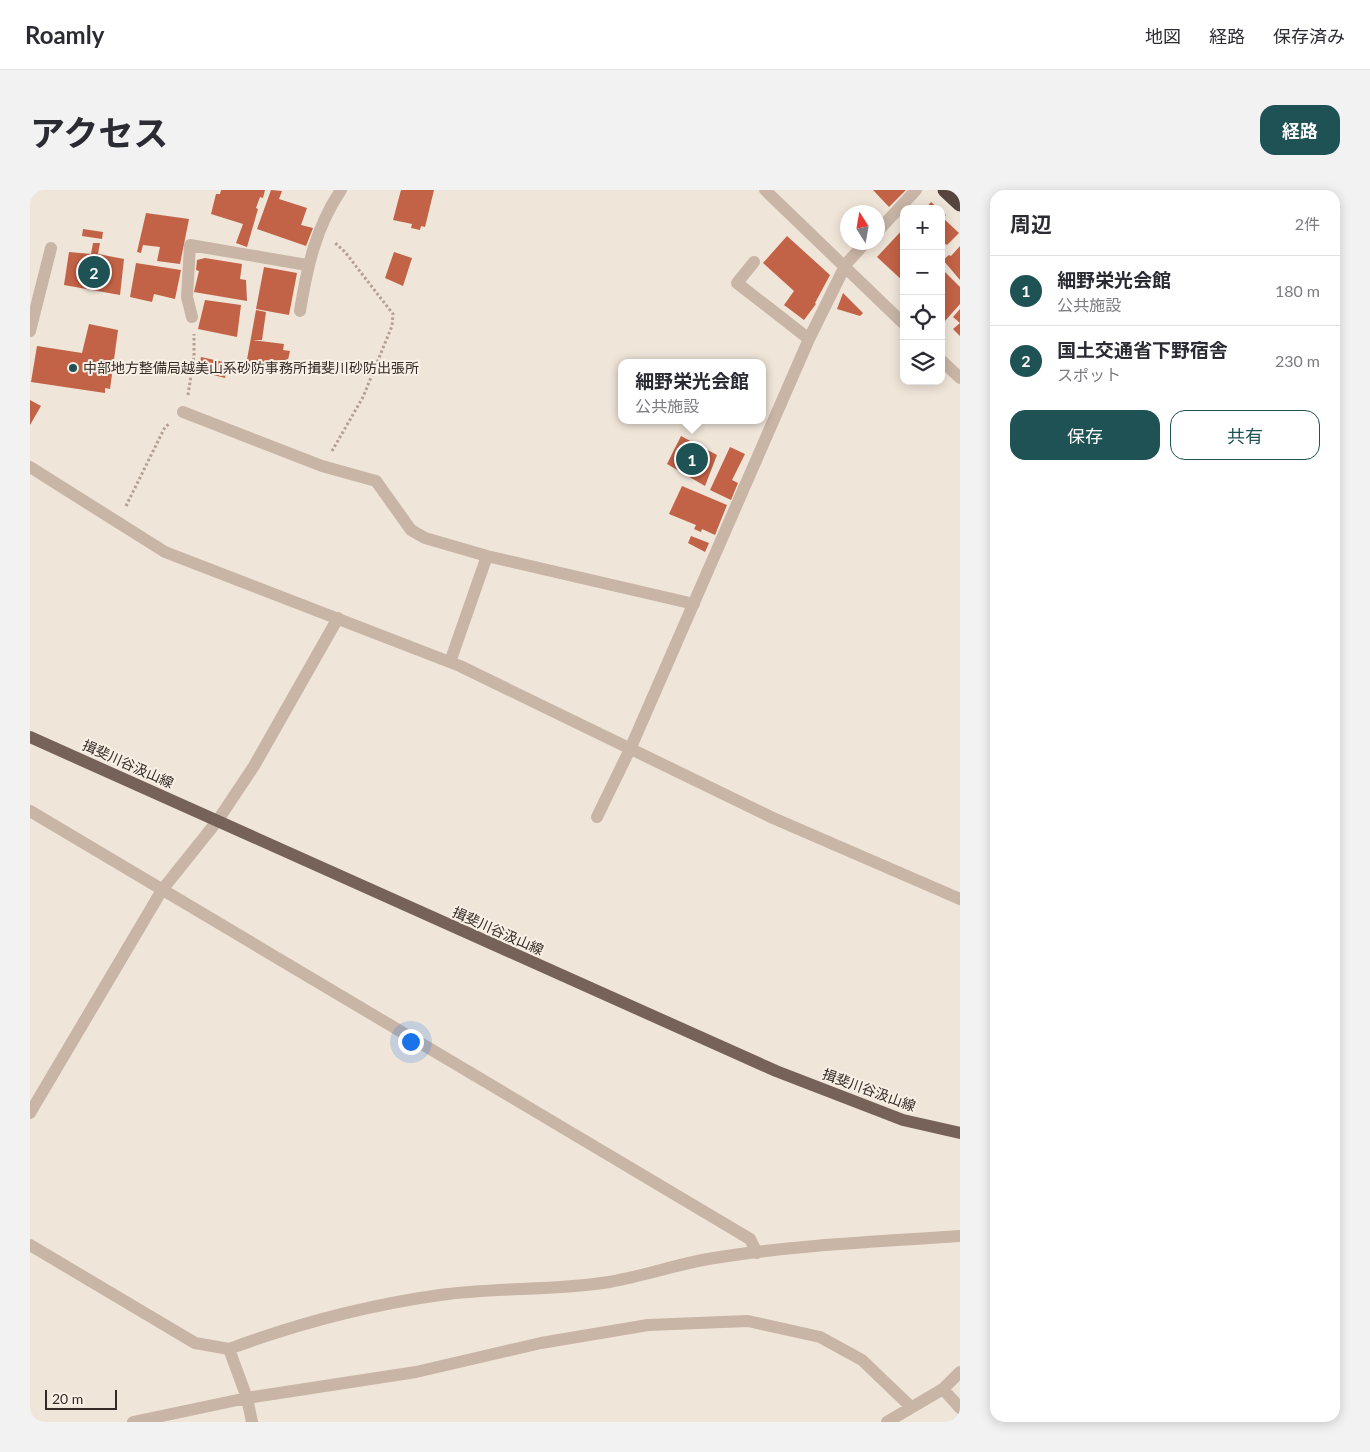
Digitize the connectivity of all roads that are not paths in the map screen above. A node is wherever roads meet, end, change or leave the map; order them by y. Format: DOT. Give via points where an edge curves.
graph roads {
  1 [pos="341,190"];
  2 [pos="765,190"];
  3 [pos="916,190"];
  4 [pos="945,190"];
  5 [pos="960,204"];
  6 [pos="885,223"];
  7 [pos="51,248"];
  8 [pos="859,250"];
  9 [pos="754,262"];
  10 [pos="308,265"];
  11 [pos="845,267"];
  12 [pos="300,311"];
  13 [pos="192,318"];
  14 [pos="900,320"];
  15 [pos="30,331"];
  16 [pos="809,339"];
  17 [pos="945,364"];
  18 [pos="960,378"];
  19 [pos="183,412"];
  20 [pos="30,467"];
  21 [pos="487,556"];
  22 [pos="694,604"];
  23 [pos="338,618"];
  24 [pos="450,662"];
  25 [pos="30,737"];
  26 [pos="631,747"];
  27 [pos="30,810"];
  28 [pos="597,817"];
  29 [pos="218,820"];
  30 [pos="162,890"];
  31 [pos="960,899"];
  32 [pos="30,1113"];
  33 [pos="960,1133"];
  34 [pos="960,1236"];
  35 [pos="30,1245"];
  36 [pos="757,1253"];
  37 [pos="229,1349"];
  38 [pos="960,1372"];
  39 [pos="943,1389"];
  40 [pos="247,1398"];
  41 [pos="911,1408"];
  42 [pos="960,1408"];
  43 [pos="133,1422"];
  44 [pos="252,1422"];
  45 [pos="887,1422"];
  1 -- 10 [label="street" via="330,207"];
  2 -- 11 [label="street"];
  3 -- 6 [label="street"];
  4 -- 5 [label="highway"];
  7 -- 15 [label="street"];
  8 -- 11 [label="street"];
  9 -- 16 [label="street" via="737,283"];
  10 -- 12 [label="street"];
  10 -- 13 [label="street" via="190,245 187,297"];
  11 -- 14 [label="street"];
  11 -- 16 [label="street"];
  16 -- 22 [label="street"];
  17 -- 18 [label="street"];
  19 -- 21 [label="street" via="322,466 376,481 411,530"];
  20 -- 23 [label="street" via="165,552"];
  21 -- 22 [label="street"];
  21 -- 24 [label="street"];
  22 -- 26 [label="street"];
  23 -- 24 [label="street"];
  23 -- 29 [label="street" via="254,766"];
  24 -- 26 [label="street"];
  25 -- 29 [label="main road, 揖斐川谷汲山線"];
  26 -- 28 [label="street"];
  26 -- 31 [label="street" via="773,818"];
  27 -- 30 [label="street"];
  29 -- 30 [label="street"];
  29 -- 33 [label="main road, 揖斐川谷汲山線" via="776,1071 903,1120"];
  30 -- 32 [label="street"];
  30 -- 36 [label="street" via="750,1239"];
  34 -- 36 [label="street"];
  35 -- 37 [label="street" via="195,1343"];
  36 -- 37 [label="street" via="708,1259 610,1282 441,1294 272,1333"];
  37 -- 40 [label="street"];
  38 -- 39 [label="street"];
  39 -- 41 [label="street"];
  39 -- 42 [label="street"];
  40 -- 41 [label="street" via="416,1372 541,1343 648,1325 748,1321 820,1336 862,1360"];
  40 -- 43 [label="street"];
  40 -- 44 [label="street"];
  41 -- 45 [label="street"];
}
